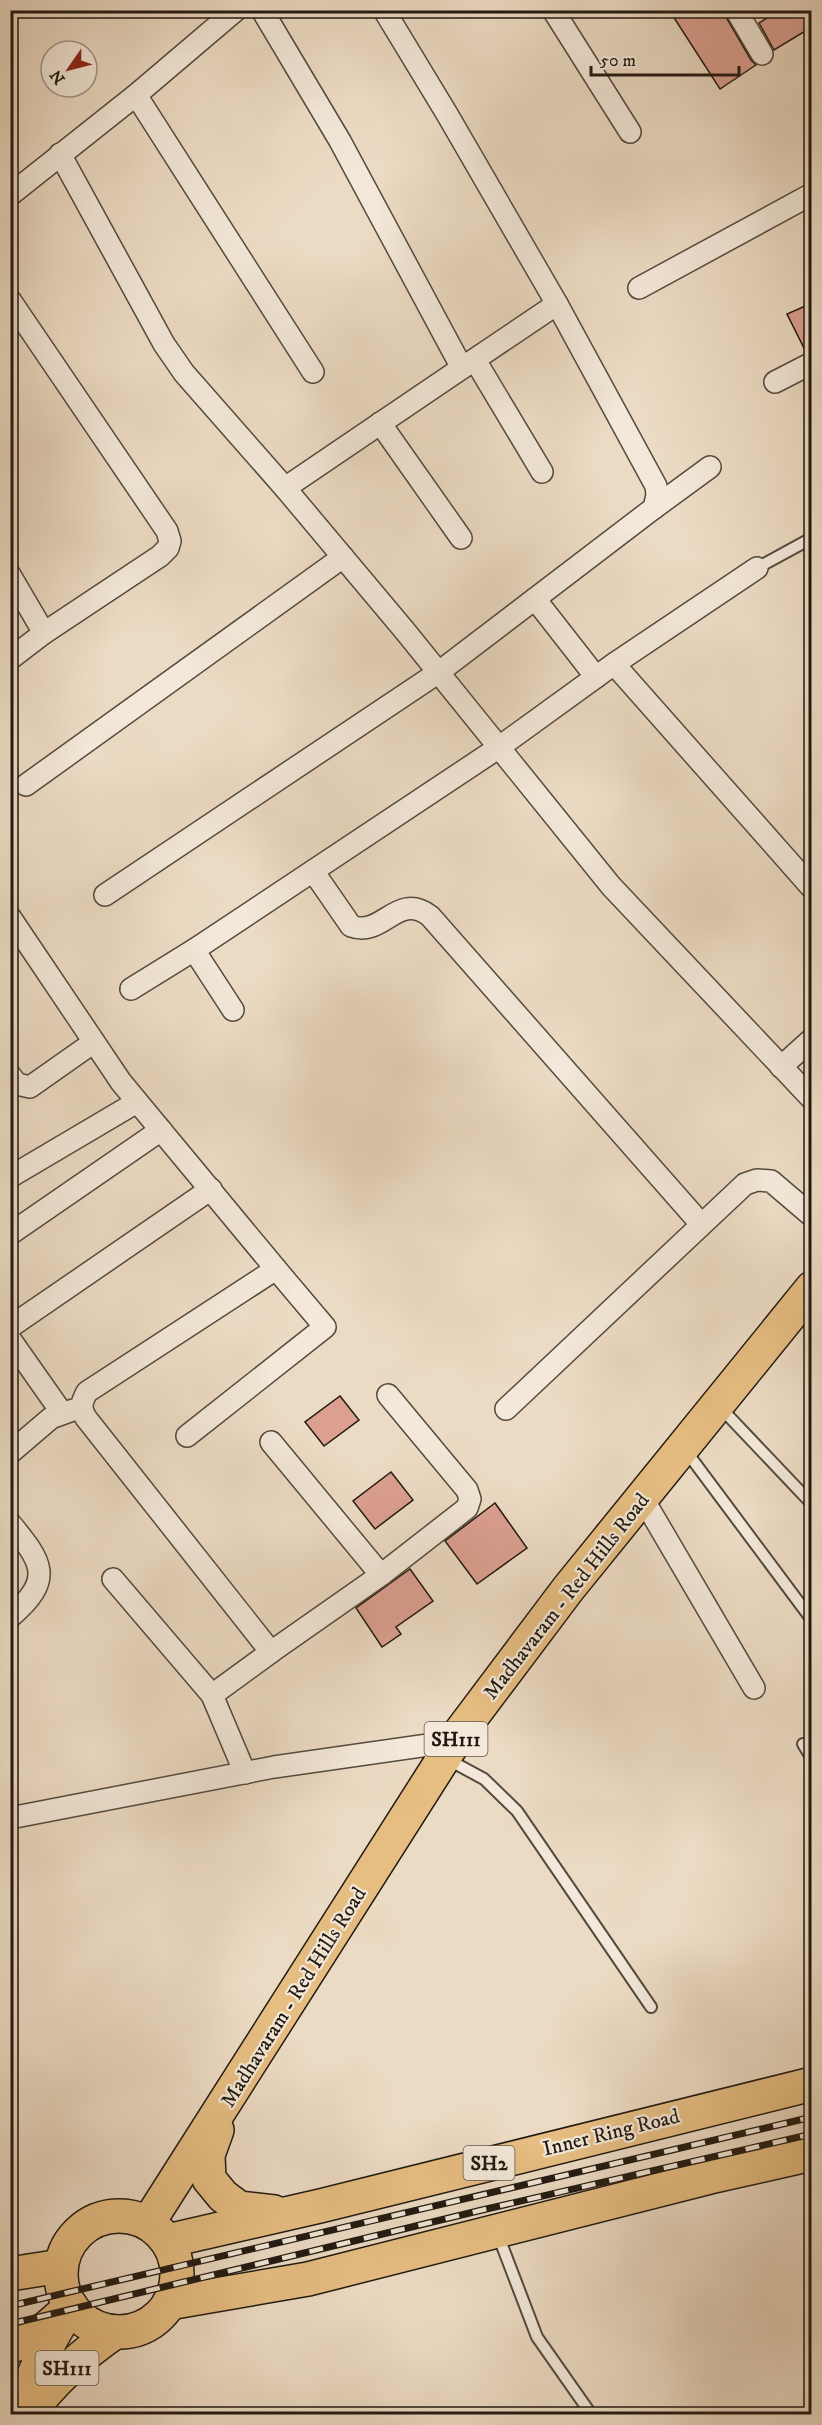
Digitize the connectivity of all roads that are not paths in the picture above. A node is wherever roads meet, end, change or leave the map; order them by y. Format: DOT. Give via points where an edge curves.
graph roads {
  1 [pos="236,10"];
  2 [pos="262,10"];
  3 [pos="384,10"];
  4 [pos="554,10"];
  5 [pos="736,10"];
  6 [pos="762,54"];
  7 [pos="136,95"];
  8 [pos="630,132"];
  9 [pos="60,154"];
  10 [pos="812,194"];
  11 [pos="10,195"];
  12 [pos="639,288"];
  13 [pos="10,300"];
  14 [pos="557,304"];
  15 [pos="812,363"];
  16 [pos="468,364"];
  17 [pos="313,372"];
  18 [pos="775,382"];
  19 [pos="380,423"];
  20 [pos="710,467"];
  21 [pos="542,472"];
  22 [pos="285,488"];
  23 [pos="654,508"];
  24 [pos="461,538"];
  25 [pos="812,538"];
  26 [pos="343,557"];
  27 [pos="757,568"];
  28 [pos="10,575"];
  29 [pos="535,598"];
  30 [pos="44,633"];
  31 [pos="10,659"];
  32 [pos="614,664"];
  33 [pos="439,672"];
  34 [pos="596,677"];
  35 [pos="498,748"];
  36 [pos="26,784"];
  37 [pos="313,871"];
  38 [pos="812,888"];
  39 [pos="105,895"];
  40 [pos="10,917"];
  41 [pos="194,950"];
  42 [pos="131,988"];
  43 [pos="233,1010"];
  44 [pos="812,1039"];
  45 [pos="94,1042"];
  46 [pos="781,1067"];
  47 [pos="10,1076"];
  48 [pos="812,1099"];
  49 [pos="137,1102"];
  50 [pos="161,1130"];
  51 [pos="10,1177"];
  52 [pos="211,1190"];
  53 [pos="812,1216"];
  54 [pos="701,1224"];
  55 [pos="10,1234"];
  56 [pos="276,1269"];
  57 [pos="812,1288"];
  58 [pos="10,1327"];
  59 [pos="10,1340"];
  60 [pos="388,1395"];
  61 [pos="717,1404"];
  62 [pos="506,1409"];
  63 [pos="72,1412"];
  64 [pos="188,1436"];
  65 [pos="271,1442"];
  66 [pos="683,1446"];
  67 [pos="10,1453"];
  68 [pos="642,1497"];
  69 [pos="812,1504"];
  70 [pos="10,1523"];
  71 [pos="381,1575"];
  72 [pos="113,1580"];
  73 [pos="10,1617"];
  74 [pos="812,1620"];
  75 [pos="271,1652"];
  76 [pos="754,1688"];
  77 [pos="212,1695"];
  78 [pos="803,1744"];
  79 [pos="452,1746"];
  80 [pos="812,1759"];
  81 [pos="245,1773"];
  82 [pos="10,1818"];
  83 [pos="651,2007"];
  84 [pos="812,2084"];
  85 [pos="226,2102"];
  86 [pos="812,2154"];
  87 [pos="287,2213"];
  88 [pos="157,2232"];
  89 [pos="497,2232"];
  90 [pos="61,2266"];
  91 [pos="10,2274"];
  92 [pos="169,2303"];
  93 [pos="72,2306"];
  94 [pos="115,2331"];
  95 [pos="10,2346"];
  96 [pos="21,2415"];
  97 [pos="28,2415"];
  98 [pos="591,2415"];
  1 -- 7 [label="street"];
  2 -- 16 [label="street"];
  3 -- 14 [label="street"];
  4 -- 8 [label="street"];
  5 -- 6 [label="street"];
  7 -- 9 [label="street"];
  7 -- 17 [label="street"];
  9 -- 11 [label="street"];
  9 -- 22 [label="street" via="164,344 184,373"];
  10 -- 12 [label="street"];
  13 -- 30 [label="street" via="167,531 170,541 160,556"];
  14 -- 16 [label="street"];
  14 -- 23 [label="street" via="656,486"];
  15 -- 18 [label="street"];
  16 -- 19 [label="street"];
  16 -- 21 [label="street"];
  19 -- 22 [label="street"];
  19 -- 24 [label="street"];
  20 -- 23 [label="street"];
  22 -- 26 [label="street"];
  23 -- 29 [label="street"];
  25 -- 27 [label="lane"];
  26 -- 33 [label="street"];
  26 -- 36 [label="street"];
  27 -- 32 [label="street"];
  28 -- 30 [label="street"];
  29 -- 33 [label="street"];
  29 -- 34 [label="street"];
  30 -- 31 [label="street"];
  32 -- 34 [label="street"];
  32 -- 38 [label="street"];
  33 -- 35 [label="street"];
  33 -- 39 [label="street"];
  34 -- 35 [label="street"];
  35 -- 37 [label="street"];
  35 -- 46 [label="street" via="627,903"];
  37 -- 41 [label="street"];
  37 -- 54 [label="street" via="357,929 371,927 406,908 422,910 430,916"];
  40 -- 45 [label="street"];
  41 -- 42 [label="street"];
  41 -- 43 [label="street"];
  44 -- 46 [label="street"];
  45 -- 47 [label="street" via="30,1087 17,1084"];
  45 -- 49 [label="street"];
  46 -- 48 [label="street"];
  49 -- 50 [label="street"];
  49 -- 51 [label="street"];
  50 -- 52 [label="street"];
  50 -- 55 [label="street"];
  52 -- 56 [label="street"];
  52 -- 58 [label="street"];
  53 -- 54 [label="street" via="771,1182 758,1180 745,1184"];
  54 -- 62 [label="street"];
  56 -- 63 [label="street" via="87,1392"];
  56 -- 64 [label="street" via="325,1327"];
  57 -- 61 [label="main road, Madhavaram - Red Hills Road / SH111"];
  59 -- 63 [label="street"];
  60 -- 71 [label="street" via="467,1490 470,1499 458,1517"];
  61 -- 66 [label="main road, Madhavaram - Red Hills Road / SH111"];
  61 -- 69 [label="lane"];
  63 -- 67 [label="street" via="51,1418"];
  63 -- 75 [label="street"];
  65 -- 71 [label="street"];
  66 -- 68 [label="main road, Madhavaram - Red Hills Road / SH111"];
  66 -- 74 [label="lane"];
  68 -- 76 [label="street"];
  68 -- 79 [label="main road, Madhavaram - Red Hills Road / SH111" via="568,1589"];
  70 -- 73 [label="street" via="40,1564 34,1592"];
  71 -- 75 [label="street"];
  72 -- 77 [label="street"];
  75 -- 77 [label="street"];
  77 -- 81 [label="street"];
  78 -- 80 [label="lane"];
  79 -- 81 [label="street" via="428,1745"];
  79 -- 83 [label="lane" via="517,1811"];
  79 -- 85 [label="main road, Madhavaram - Red Hills Road / SH111"];
  81 -- 82 [label="street"];
  84 -- 87 [label="main road, Inner Ring Road / SH2"];
  85 -- 87 [label="main road" via="208,2155 209,2180 239,2208"];
  85 -- 88 [label="main road, Madhavaram - Red Hills Road / SH111"];
  86 -- 89 [label="main road"];
  87 -- 88 [label="main road, Inner Ring Road / SH2"];
  88 -- 90 [label="main road, Inner Ring Road / SH2" via="123,2216 98,2220 76,2234"];
  88 -- 92 [label="main road" via="173,2253 177,2272"];
  89 -- 92 [label="main road" via="308,2279"];
  89 -- 98 [label="lane" via="537,2337"];
  90 -- 91 [label="main road"];
  90 -- 93 [label="main road" via="62,2282"];
  92 -- 94 [label="main road" via="146,2325"];
  93 -- 94 [label="main road" via="91,2324"];
  93 -- 95 [label="main road" via="24,2344"];
  93 -- 96 [label="main road, SH111" via="36,2368"];
  94 -- 97 [label="main road, SH111" via="68,2368"];
}
